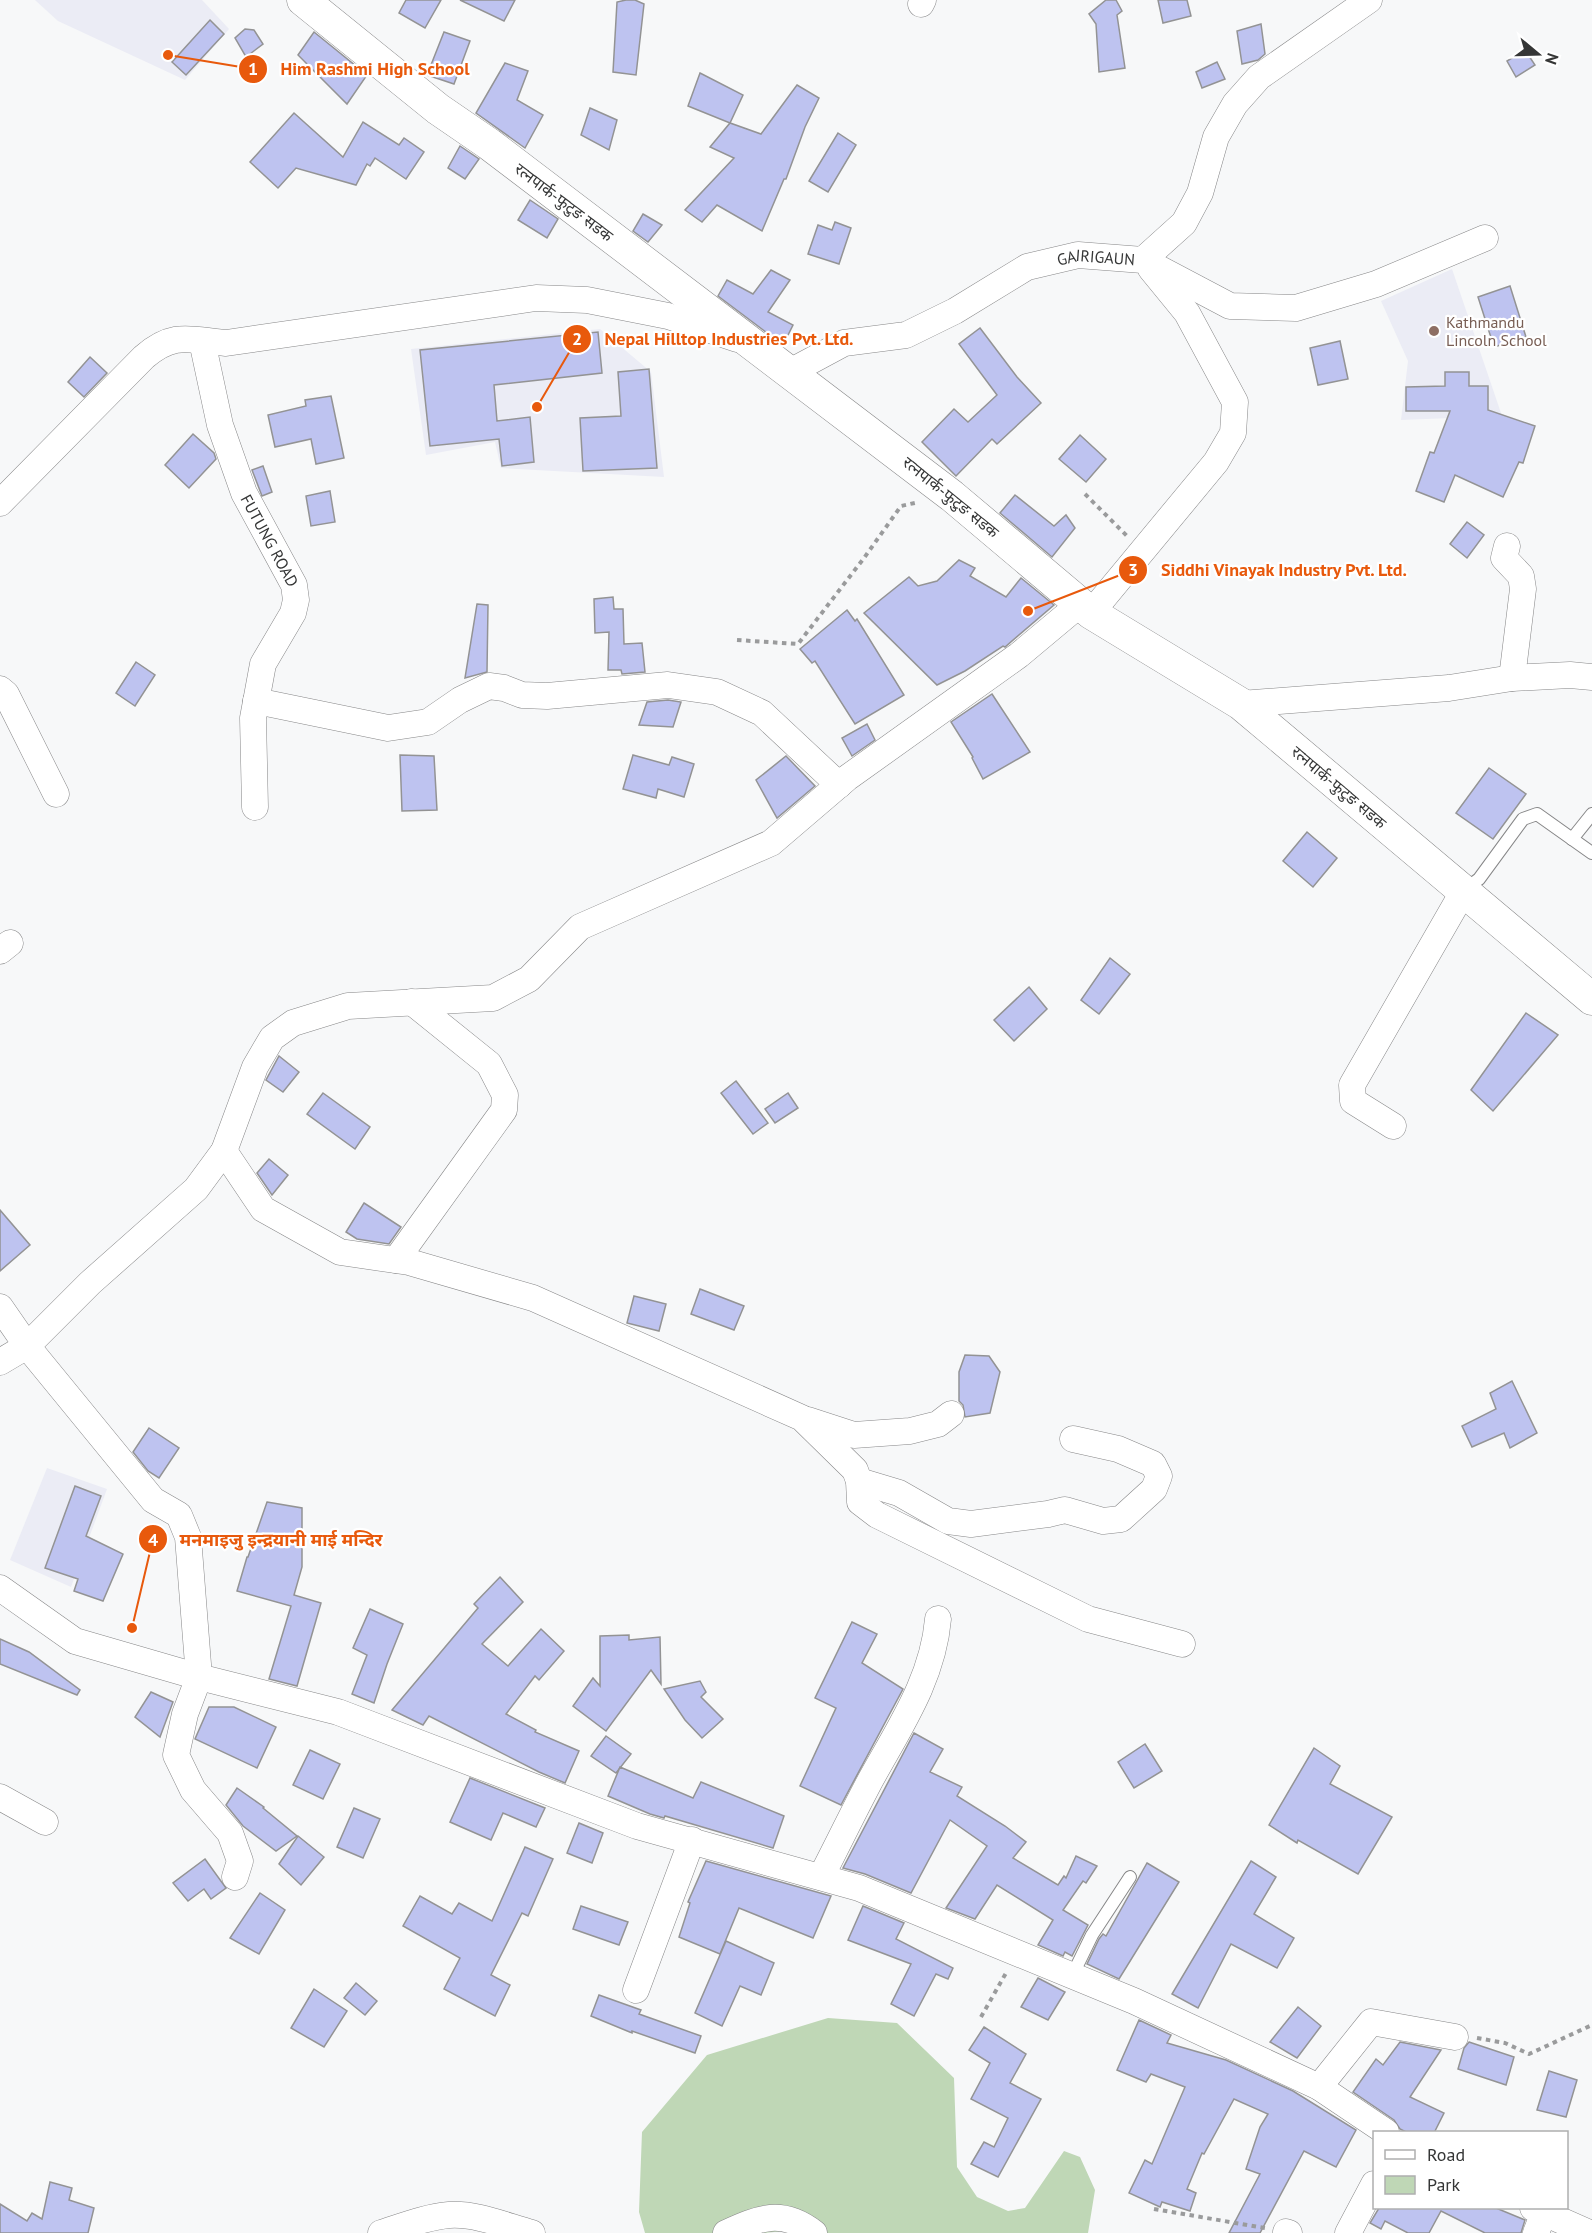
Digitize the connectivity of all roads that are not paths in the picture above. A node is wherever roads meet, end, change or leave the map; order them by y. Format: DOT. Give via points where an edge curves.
graph roads {
  1 [pos="303,0"];
  2 [pos="1369,0"];
  3 [pos="1485,238"];
  4 [pos="1143,260"];
  5 [pos="202,341"];
  6 [pos="754,345"];
  7 [pos="790,372"];
  8 [pos="0,503"];
  9 [pos="1507,546"];
  10 [pos="1086,608"];
  11 [pos="1592,677"];
  12 [pos="1512,678"];
  13 [pos="0,689"];
  14 [pos="256,701"];
  15 [pos="1241,704"];
  16 [pos="839,785"];
  17 [pos="56,794"];
  18 [pos="255,807"];
  19 [pos="1592,814"];
  20 [pos="1572,839"];
  21 [pos="1592,853"];
  22 [pos="1463,892"];
  23 [pos="1592,999"];
  24 [pos="412,1002"];
  25 [pos="1393,1126"];
  26 [pos="224,1151"];
  27 [pos="396,1260"];
  28 [pos="0,1307"];
  29 [pos="27,1346"];
  30 [pos="0,1362"];
  31 [pos="951,1414"];
  32 [pos="802,1418"];
  33 [pos="1073,1439"];
  34 [pos="859,1481"];
  35 [pos="0,1588"];
  36 [pos="938,1619"];
  37 [pos="1182,1644"];
  38 [pos="199,1677"];
  39 [pos="0,1797"];
  40 [pos="45,1822"];
  41 [pos="692,1840"];
  42 [pos="235,1876"];
  43 [pos="821,1877"];
  44 [pos="1130,1877"];
  45 [pos="1072,1976"];
  46 [pos="636,1990"];
  47 [pos="1455,2037"];
  48 [pos="1319,2087"];
  49 [pos="1383,2131"];
  50 [pos="1373,2186"];
  51 [pos="1538,2218"];
  52 [pos="381,2233"];
  53 [pos="532,2233"];
  54 [pos="726,2233"];
  55 [pos="814,2233"];
  56 [pos="1348,2233"];
  57 [pos="1589,2233"];
  1 -- 6 [label="street, रत्नपार्क-फुटुङ सडक" via="445,114"];
  2 -- 4 [label="street, GAIRIGAUN" via="1259,77 1235,104 1216,136 1200,193 1184,223"];
  3 -- 4 [label="street" via="1376,284 1296,308 1230,306"];
  4 -- 7 [label="street, GAIRIGAUN" via="1078,255 1027,267 955,312 906,335 844,343"];
  4 -- 10 [label="street" via="1187,314 1235,402 1233,433 1216,462 1142,551"];
  5 -- 6 [label="street" via="226,343 536,298 587,300 668,316"];
  5 -- 8 [label="street" via="176,339 158,345"];
  5 -- 14 [label="street, FUTUNG ROAD" via="220,425 240,482 294,585 293,613 263,664"];
  6 -- 7 [label="street, रत्नपार्क-फुटुङ सडक"];
  7 -- 10 [label="street, रत्नपार्क-फुटुङ सडक" via="952,496"];
  9 -- 12 [label="street" via="1504,558 1521,576 1523,589"];
  10 -- 15 [label="street, रत्नपार्क-फुटुङ सडक"];
  10 -- 16 [label="street"];
  11 -- 12 [label="street"];
  12 -- 15 [label="street" via="1449,688"];
  13 -- 17 [label="street"];
  14 -- 16 [label="street" via="388,728 428,722 489,686 522,695 547,696 668,685 717,692 762,713"];
  14 -- 18 [label="street, FUTUNG ROAD"];
  15 -- 22 [label="street, रत्नपार्क-फुटुङ सडक"];
  16 -- 24 [label="street" via="771,843 580,927 529,979 493,998"];
  19 -- 20 [label="lane"];
  20 -- 21 [label="lane"];
  20 -- 22 [label="lane" via="1537,814 1523,819 1479,879"];
  22 -- 23 [label="street, रत्नपार्क-फुटुङ सडक"];
  22 -- 25 [label="street" via="1352,1085 1353,1101"];
  24 -- 26 [label="street" via="348,1006 293,1023 272,1038 255,1067"];
  24 -- 27 [label="street" via="489,1064 505,1095 504,1110"];
  26 -- 27 [label="street" via="263,1209 340,1252"];
  26 -- 29 [label="street" via="196,1190 90,1283"];
  27 -- 32 [label="street" via="533,1298"];
  28 -- 29 [label="street"];
  29 -- 30 [label="street"];
  29 -- 38 [label="street" via="153,1500 179,1515 188,1537"];
  31 -- 32 [label="street" via="938,1424 910,1431 854,1435"];
  32 -- 34 [label="street" via="855,1470"];
  33 -- 34 [label="street" via="1118,1449 1153,1464 1159,1476 1154,1489 1121,1519 1103,1521 1065,1510 971,1524 948,1521 898,1493"];
  34 -- 37 [label="street" via="860,1502 877,1515 1088,1619"];
  35 -- 38 [label="street" via="75,1641"];
  36 -- 43 [label="street" via="936,1641 912,1708"];
  38 -- 41 [label="street" via="338,1712 637,1826"];
  38 -- 42 [label="street" via="176,1755 193,1790 230,1833 240,1861"];
  39 -- 40 [label="street"];
  41 -- 43 [label="street"];
  41 -- 46 [label="street"];
  43 -- 45 [label="street" via="859,1888"];
  44 -- 45 [label="lane" via="1092,1935"];
  45 -- 48 [label="street"];
  47 -- 48 [label="street" via="1371,2022"];
  48 -- 49 [label="street"];
  50 -- 56 [label="street"];
  51 -- 57 [label="street"];
  52 -- 53 [label="street" via="451,2215 471,2216"];
  54 -- 55 [label="street" via="756,2220 783,2217"];
}
